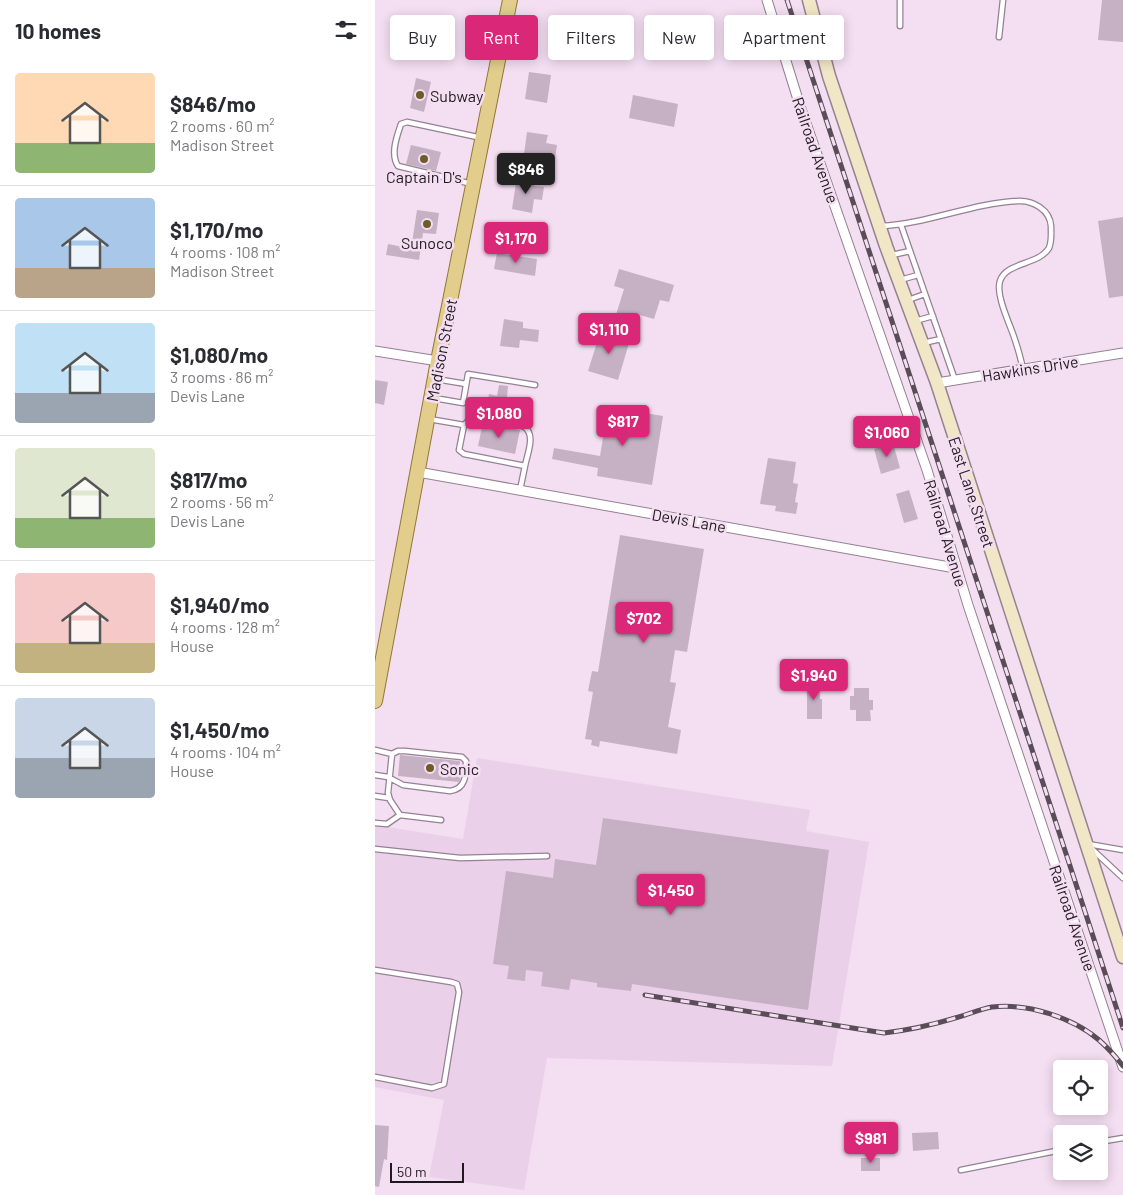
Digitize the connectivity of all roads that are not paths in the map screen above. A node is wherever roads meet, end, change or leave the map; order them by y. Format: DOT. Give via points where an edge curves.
graph roads {
  1 [pos="510,0"];
  2 [pos="767,0"];
  3 [pos="809,0"];
  4 [pos="900,0"];
  5 [pos="1003,0"];
  6 [pos="900,26"];
  7 [pos="999,37"];
  8 [pos="483,138"];
  9 [pos="474,184"];
  10 [pos="901,225"];
  11 [pos="879,226"];
  12 [pos="910,251"];
  13 [pos="889,256"];
  14 [pos="918,275"];
  15 [pos="899,280"];
  16 [pos="925,294"];
  17 [pos="906,300"];
  18 [pos="933,316"];
  19 [pos="914,322"];
  20 [pos="941,339"];
  21 [pos="922,344"];
  22 [pos="375,351"];
  23 [pos="1123,353"];
  24 [pos="438,361"];
  25 [pos="1023,369"];
  26 [pos="435,378"];
  27 [pos="955,380"];
  28 [pos="937,383"];
  29 [pos="466,384"];
  30 [pos="535,385"];
  31 [pos="432,397"];
  32 [pos="428,419"];
  33 [pos="464,425"];
  34 [pos="525,466"];
  35 [pos="418,472"];
  36 [pos="520,490"];
  37 [pos="954,563"];
  38 [pos="375,701"];
  39 [pos="375,750"];
  40 [pos="392,754"];
  41 [pos="375,775"];
  42 [pos="389,777"];
  43 [pos="375,796"];
  44 [pos="389,798"];
  45 [pos="400,815"];
  46 [pos="441,820"];
  47 [pos="375,823"];
  48 [pos="1086,844"];
  49 [pos="375,849"];
  50 [pos="1123,850"];
  51 [pos="547,856"];
  52 [pos="1123,878"];
  53 [pos="1123,957"];
  54 [pos="375,970"];
  55 [pos="1123,1067"];
  56 [pos="375,1077"];
  57 [pos="1123,1138"];
  58 [pos="1108,1140"];
  59 [pos="1053,1152"];
  60 [pos="961,1170"];
  1 -- 8 [label="main road, Madison Street"];
  2 -- 37 [label="street, Railroad Avenue" via="800,106 927,470"];
  3 -- 11 [label="street, East Lane Street" via="829,76"];
  4 -- 6 [label="lane"];
  5 -- 7 [label="lane"];
  8 -- 9 [label="main road, Madison Street"];
  8 -- 9 [label="lane" via="407,122 401,124 394,152 398,166"];
  9 -- 24 [label="main road, Madison Street"];
  10 -- 11 [label="lane"];
  10 -- 12 [label="lane"];
  10 -- 25 [label="lane" via="1020,200 1044,210 1051,222 1049,249 1008,271 1000,281 999,292"];
  11 -- 13 [label="street, East Lane Street"];
  12 -- 13 [label="lane"];
  12 -- 14 [label="lane"];
  13 -- 15 [label="street, East Lane Street"];
  14 -- 15 [label="lane"];
  14 -- 16 [label="lane"];
  15 -- 17 [label="street, East Lane Street"];
  16 -- 17 [label="lane"];
  16 -- 18 [label="lane"];
  17 -- 19 [label="street, East Lane Street"];
  18 -- 19 [label="lane"];
  18 -- 20 [label="lane"];
  19 -- 21 [label="street, East Lane Street"];
  20 -- 21 [label="lane"];
  20 -- 27 [label="lane"];
  21 -- 28 [label="street, East Lane Street"];
  22 -- 24 [label="street"];
  23 -- 25 [label="street, Hawkins Drive"];
  24 -- 26 [label="main road, Madison Street"];
  25 -- 27 [label="street, Hawkins Drive"];
  26 -- 29 [label="lane"];
  26 -- 31 [label="main road, Madison Street"];
  27 -- 28 [label="street, Hawkins Drive"];
  28 -- 48 [label="street, East Lane Street"];
  29 -- 30 [label="lane" via="468,374"];
  29 -- 31 [label="lane" via="463,403"];
  31 -- 32 [label="main road, Madison Street"];
  32 -- 33 [label="lane"];
  32 -- 35 [label="main road, Madison Street"];
  33 -- 34 [label="lane" via="459,450 464,454"];
  33 -- 34 [label="lane" via="471,418 528,429 531,436"];
  34 -- 36 [label="lane"];
  35 -- 36 [label="street, Devis Lane"];
  35 -- 38 [label="main road, Madison Street"];
  36 -- 37 [label="street, Devis Lane" via="955,568"];
  37 -- 55 [label="street, Railroad Avenue"];
  39 -- 40 [label="lane"];
  40 -- 42 [label="lane"];
  40 -- 42 [label="lane" via="405,750 462,757 466,766 464,784 451,791 403,785"];
  41 -- 42 [label="lane"];
  42 -- 44 [label="lane"];
  43 -- 44 [label="lane"];
  44 -- 45 [label="lane"];
  45 -- 46 [label="lane"];
  45 -- 47 [label="lane" via="387,824"];
  48 -- 50 [label="lane"];
  48 -- 52 [label="lane"];
  48 -- 53 [label="street, East Lane Street"];
  49 -- 51 [label="lane" via="460,858"];
  54 -- 56 [label="lane" via="451,982 457,984 459,992 444,1084 432,1088"];
  57 -- 58 [label="lane"];
  59 -- 60 [label="lane"];
}
